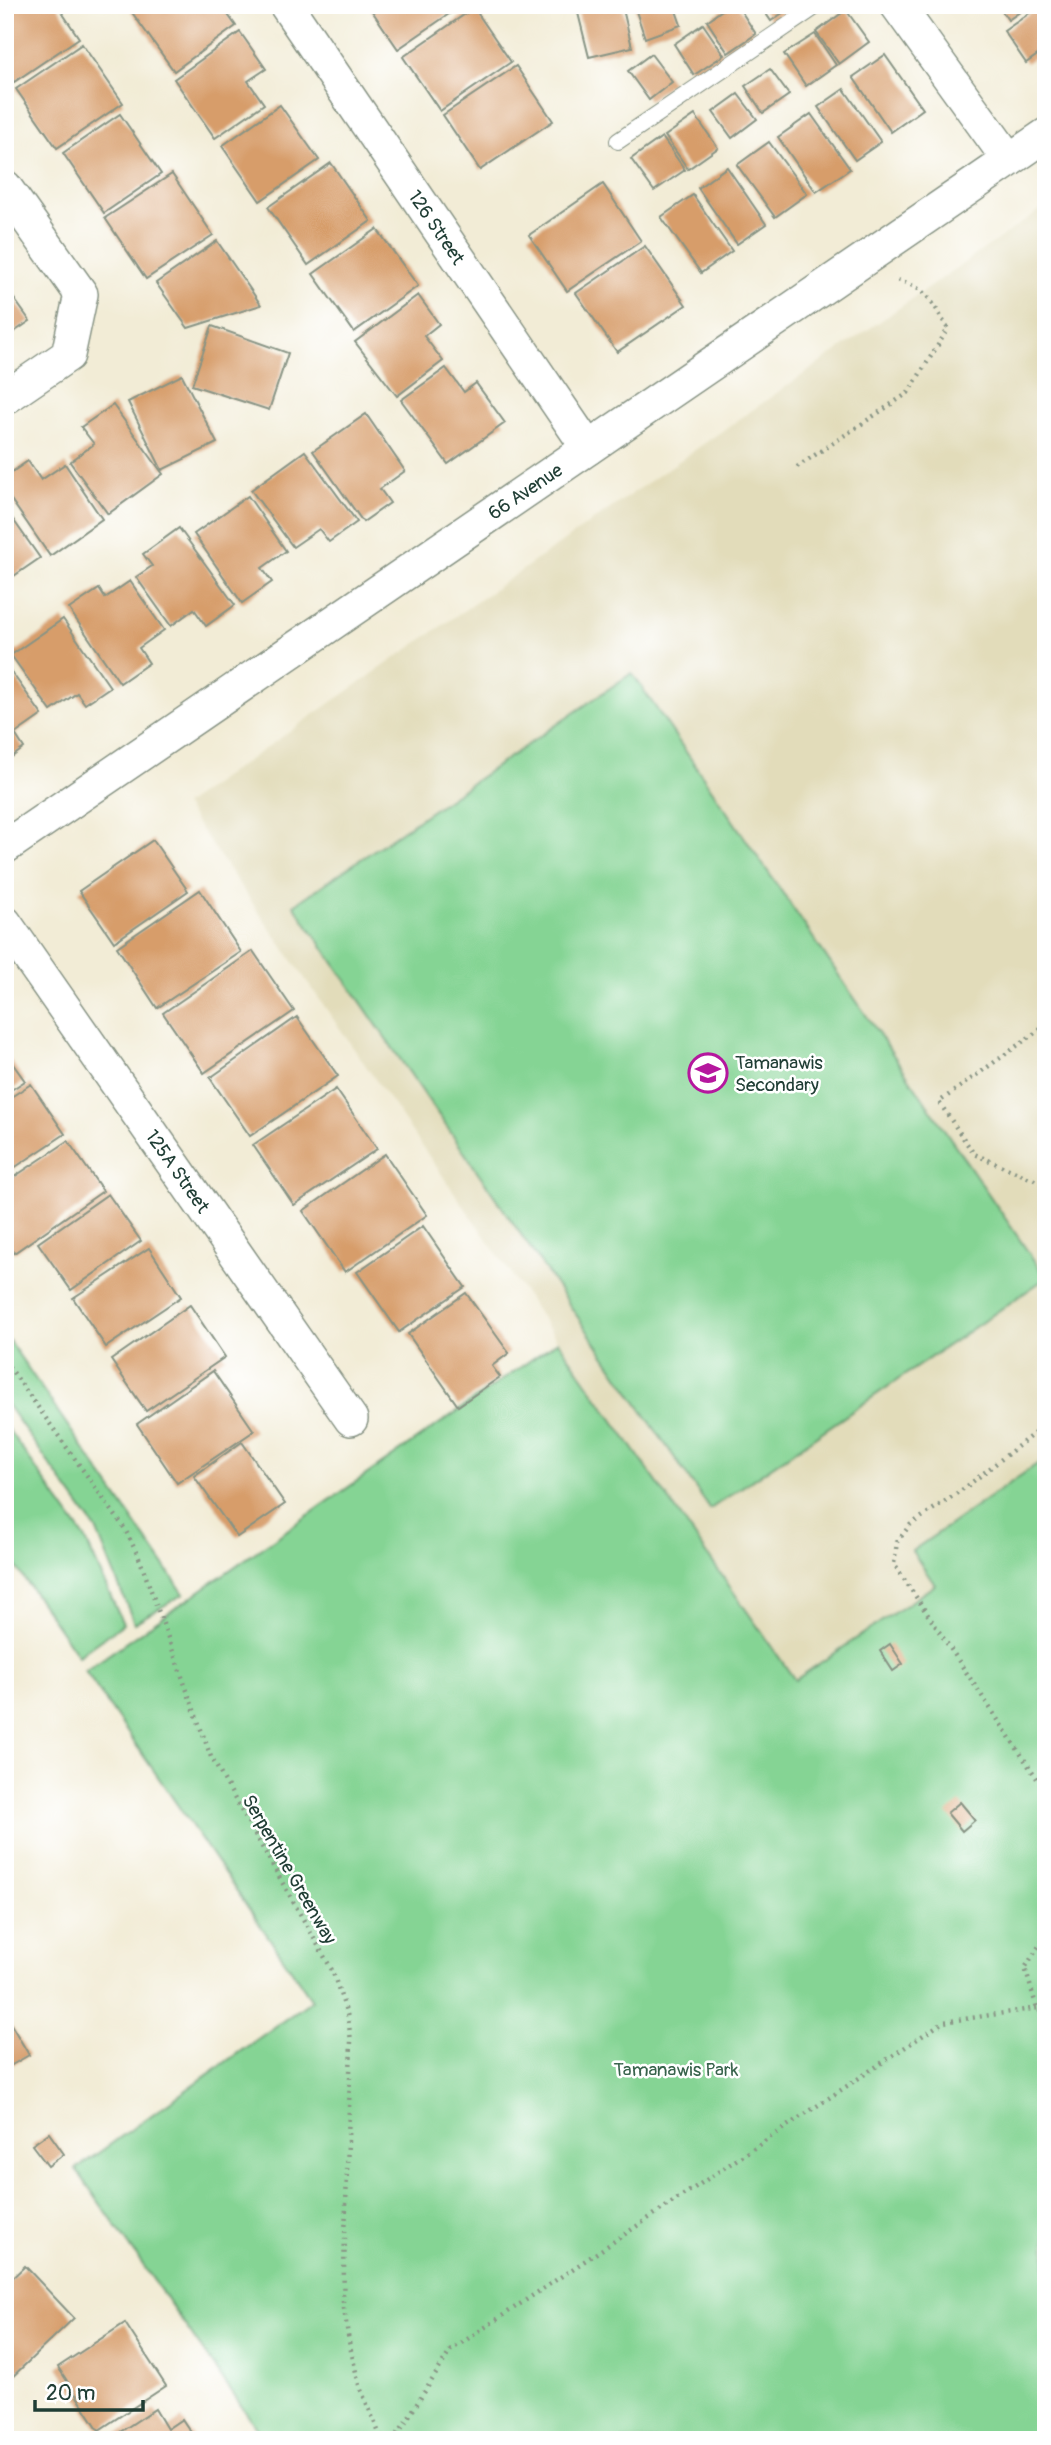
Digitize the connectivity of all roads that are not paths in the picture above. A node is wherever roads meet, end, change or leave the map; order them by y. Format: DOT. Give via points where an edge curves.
graph roads {
  1 [pos="286,5"];
  2 [pos="818,5"];
  3 [pos="897,5"];
  4 [pos="1046,135"];
  5 [pos="618,141"];
  6 [pos="1009,160"];
  7 [pos="5,187"];
  8 [pos="5,398"];
  9 [pos="588,448"];
  10 [pos="5,847"];
  11 [pos="5,923"];
  12 [pos="351,1419"];
  1 -- 9 [label="street, 126 Street"];
  2 -- 5 [label="lane"];
  3 -- 6 [label="street"];
  4 -- 6 [label="street, 66 Avenue"];
  6 -- 9 [label="street, 66 Avenue"];
  7 -- 8 [label="street" via="81,294 68,355"];
  9 -- 10 [label="street, 66 Avenue"];
  11 -- 12 [label="street, 125A Street"];
}
